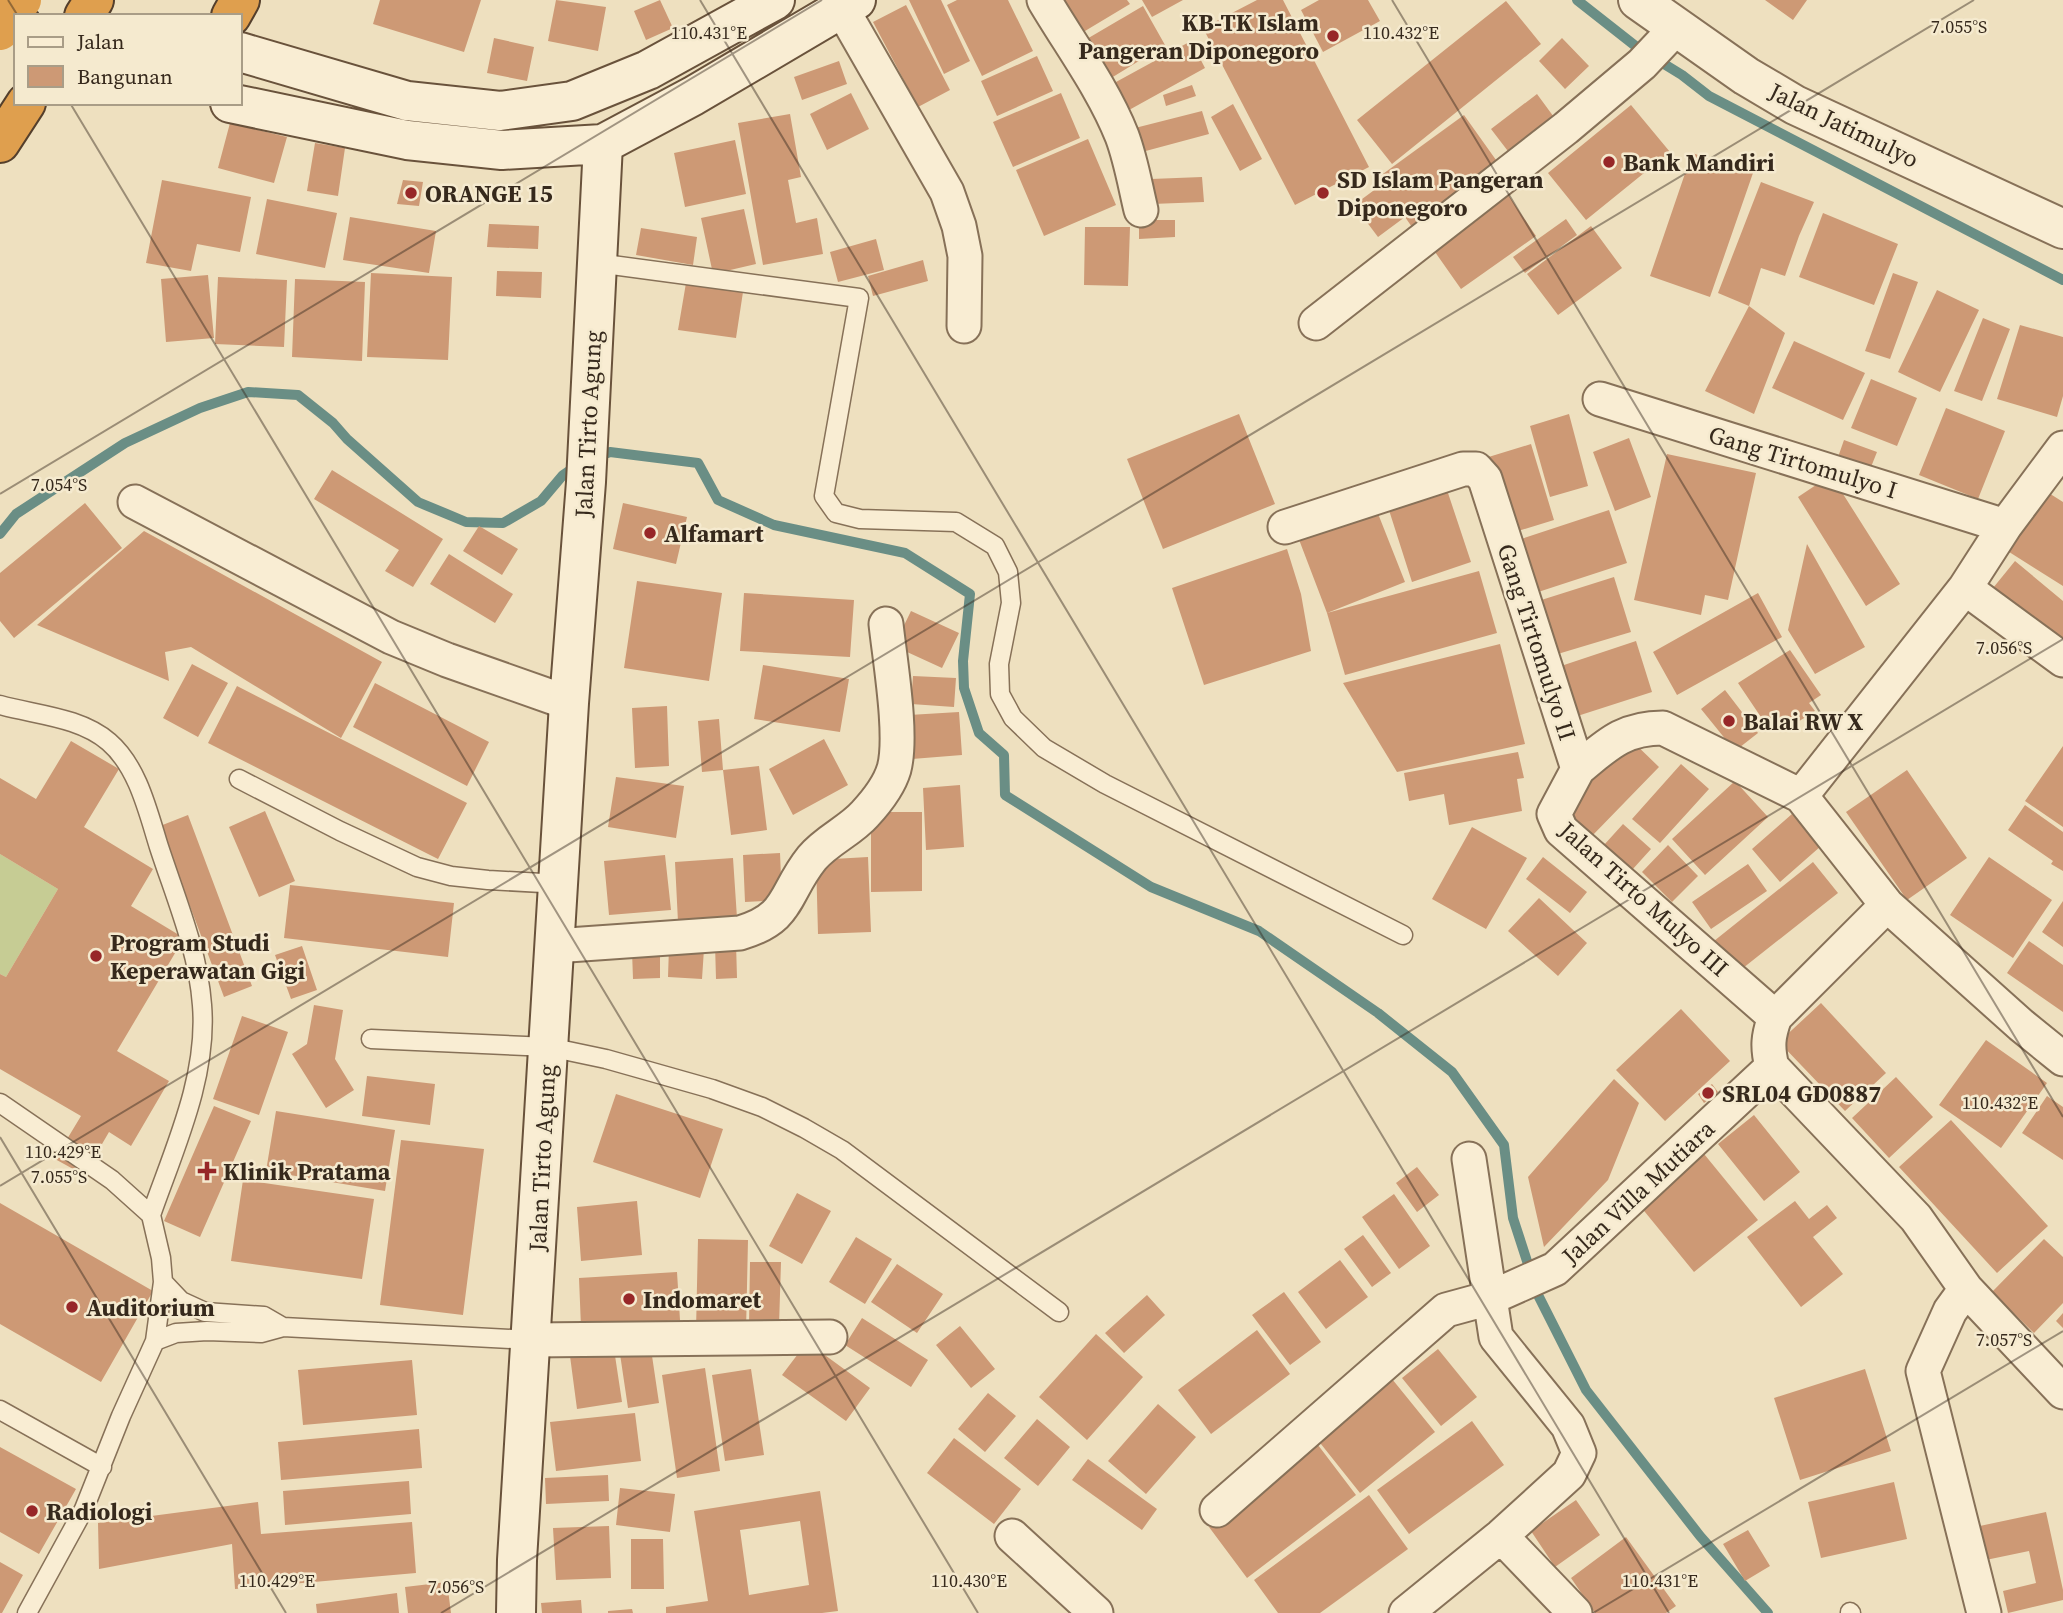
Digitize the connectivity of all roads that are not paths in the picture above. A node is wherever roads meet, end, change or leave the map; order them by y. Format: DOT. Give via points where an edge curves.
graph roads {
  1 [pos="22,0"];
  2 [pos="775,0"];
  3 [pos="1044,0"];
  4 [pos="1638,0"];
  5 [pos="849,4"];
  6 [pos="0,31"];
  7 [pos="1673,33"];
  8 [pos="242,53"];
  9 [pos="25,105"];
  10 [pos="240,105"];
  11 [pos="0,143"];
  12 [pos="603,144"];
  13 [pos="1141,210"];
  14 [pos="2063,229"];
  15 [pos="597,263"];
  16 [pos="1316,323"];
  17 [pos="964,326"];
  18 [pos="1600,399"];
  19 [pos="2063,448"];
  20 [pos="135,502"];
  21 [pos="2006,526"];
  22 [pos="1285,527"];
  23 [pos="1965,588"];
  24 [pos="886,624"];
  25 [pos="2063,660"];
  26 [pos="569,703"];
  27 [pos="0,705"];
  28 [pos="1578,769"];
  29 [pos="239,779"];
  30 [pos="1801,796"];
  31 [pos="560,884"];
  32 [pos="1887,905"];
  33 [pos="1403,935"];
  34 [pos="554,946"];
  35 [pos="1775,1017"];
  36 [pos="371,1039"];
  37 [pos="549,1046"];
  38 [pos="2063,1059"];
  39 [pos="1772,1067"];
  40 [pos="2,1110"];
  41 [pos="1469,1158"];
  42 [pos="151,1215"];
  43 [pos="163,1282"];
  44 [pos="1966,1289"];
  45 [pos="1490,1298"];
  46 [pos="1059,1312"];
  47 [pos="283,1327"];
  48 [pos="830,1337"];
  49 [pos="531,1339"];
  50 [pos="155,1341"];
  51 [pos="2063,1392"];
  52 [pos="0,1410"];
  53 [pos="102,1466"];
  54 [pos="1216,1510"];
  55 [pos="1012,1536"];
  56 [pos="1501,1536"];
  57 [pos="27,1613"];
  58 [pos="516,1613"];
  59 [pos="1096,1613"];
  60 [pos="1406,1613"];
  61 [pos="1575,1613"];
  62 [pos="1984,1613"];
  1 -- 6 [label="highway, bridge"];
  2 -- 8 [label="main road" via="648,70 572,101 500,111 408,101"];
  3 -- 13 [label="street" via="1121,135"];
  4 -- 7 [label="main road, Jalan Jatimulyo"];
  5 -- 12 [label="main road"];
  5 -- 17 [label="street" via="947,192 964,256"];
  7 -- 14 [label="main road, Jalan Jatimulyo" via="1795,105"];
  7 -- 16 [label="street" via="1566,128"];
  9 -- 11 [label="highway"];
  10 -- 12 [label="main road" via="421,141 502,150"];
  12 -- 15 [label="main road, Jalan Tirto Agung"];
  15 -- 26 [label="main road, Jalan Tirto Agung"];
  15 -- 33 [label="lane" via="859,298 824,496 836,513 860,519 956,522 995,546 1008,572 1011,604 999,664 1000,694 1013,718 1044,748 1105,784"];
  18 -- 21 [label="street, Gang Tirtomulyo I"];
  19 -- 21 [label="street"];
  20 -- 26 [label="street" via="391,637"];
  21 -- 23 [label="street"];
  22 -- 28 [label="street, Gang Tirtomulyo II" via="1463,469 1476,469 1485,479"];
  23 -- 25 [label="street"];
  23 -- 30 [label="street"];
  24 -- 34 [label="street" via="897,734 894,769 863,817 811,859 779,913 760,927 740,933"];
  26 -- 31 [label="main road, Jalan Tirto Agung"];
  27 -- 42 [label="lane" via="74,722 109,742 126,762 148,812 195,957 202,1007 192,1099"];
  28 -- 30 [label="street, Gang Tirtomulyo II" via="1624,734 1643,728 1663,729"];
  28 -- 35 [label="street, Jalan Tirto Mulyo III" via="1554,814 1561,830"];
  29 -- 31 [label="lane" via="417,867 451,876"];
  30 -- 32 [label="street"];
  31 -- 34 [label="main road, Jalan Tirto Agung"];
  32 -- 35 [label="street"];
  32 -- 38 [label="street"];
  34 -- 37 [label="main road, Jalan Tirto Agung"];
  35 -- 39 [label="street" via="1768,1036"];
  36 -- 37 [label="lane"];
  37 -- 46 [label="lane" via="712,1089 804,1128 842,1150"];
  37 -- 49 [label="main road, Jalan Tirto Agung"];
  39 -- 44 [label="street" via="1916,1218"];
  39 -- 45 [label="street, Jalan Villa Mutiara" via="1555,1269"];
  40 -- 42 [label="lane" via="111,1180"];
  41 -- 45 [label="street"];
  42 -- 43 [label="lane"];
  43 -- 47 [label="lane" via="181,1301 205,1312 264,1317"];
  43 -- 50 [label="lane"];
  44 -- 51 [label="street"];
  44 -- 62 [label="street" via="1950,1311 1923,1371"];
  45 -- 54 [label="street, Jalan Villa Mutiara" via="1446,1310"];
  45 -- 56 [label="street" via="1496,1337 1568,1426 1579,1454 1569,1474"];
  47 -- 49 [label="lane"];
  47 -- 50 [label="lane" via="261,1334 176,1333"];
  48 -- 49 [label="street"];
  49 -- 58 [label="main road, Jalan Tirto Agung"];
  50 -- 53 [label="lane"];
  52 -- 53 [label="lane"];
  53 -- 57 [label="lane" via="84,1509"];
  55 -- 59 [label="street"];
  56 -- 60 [label="street"];
  56 -- 61 [label="street"];
}
